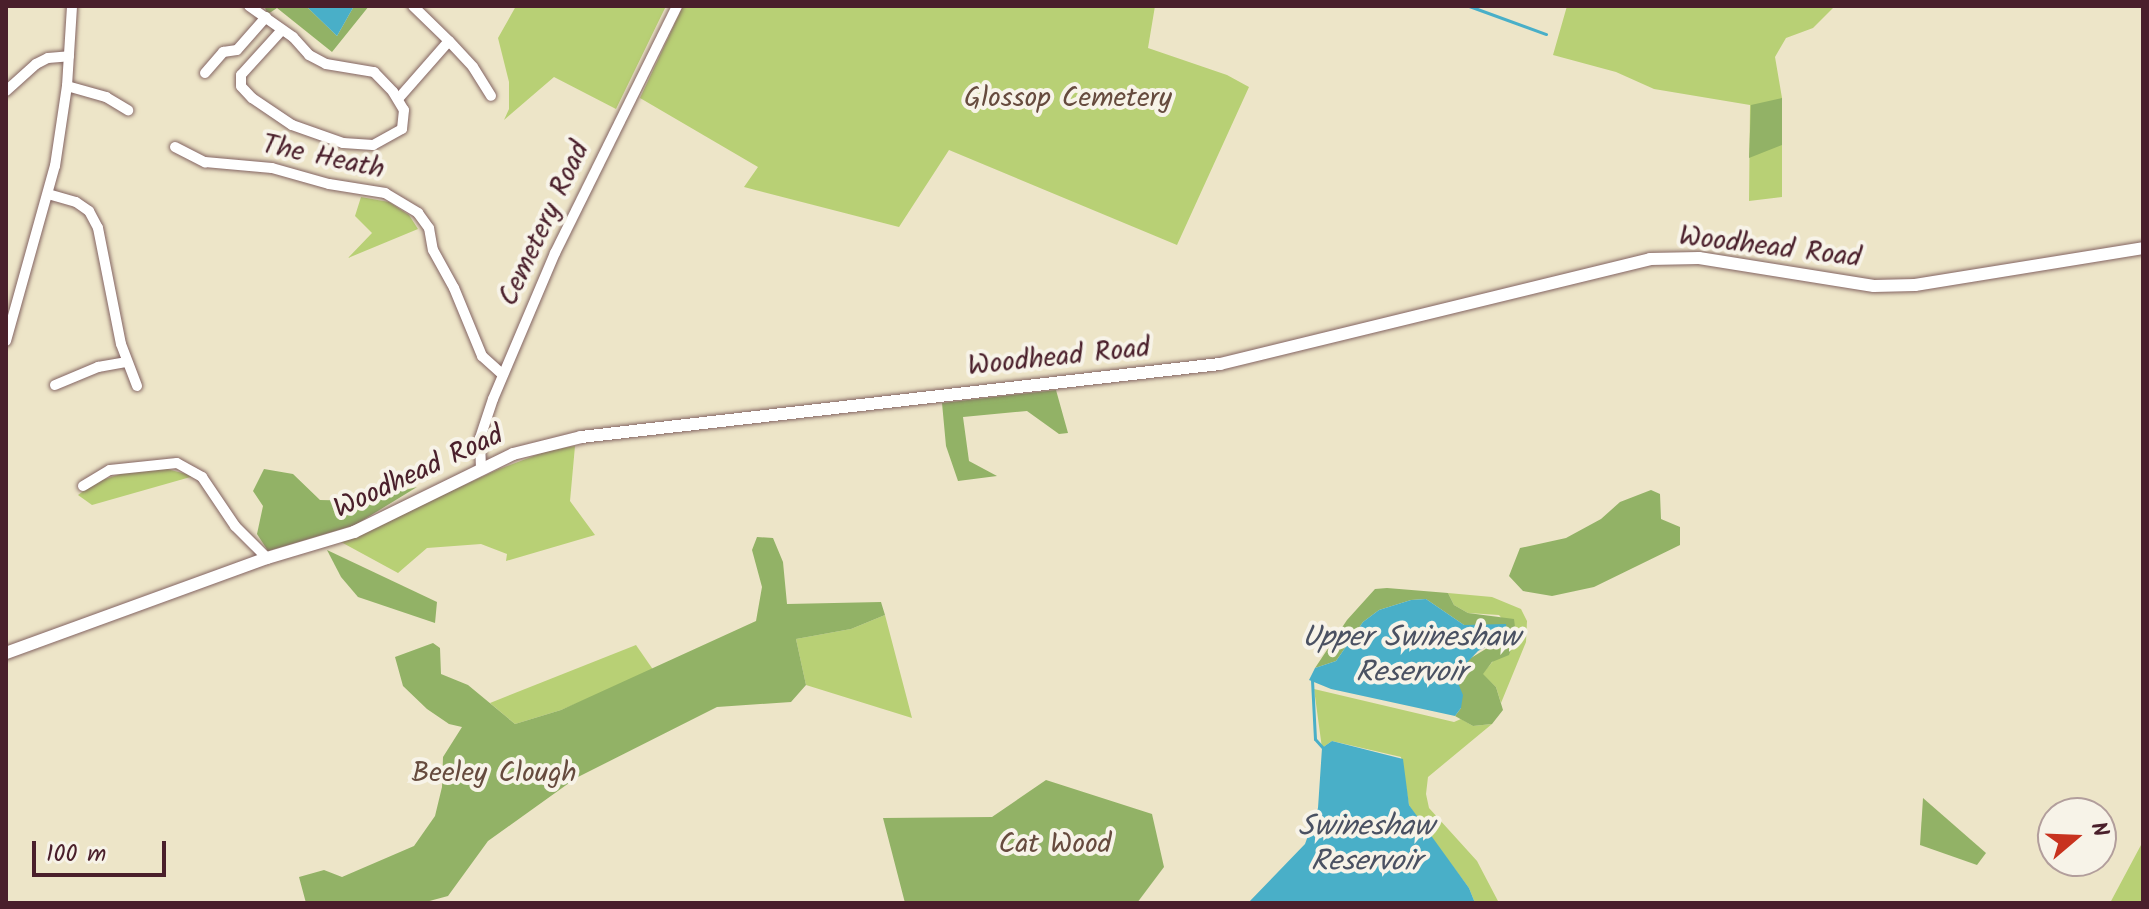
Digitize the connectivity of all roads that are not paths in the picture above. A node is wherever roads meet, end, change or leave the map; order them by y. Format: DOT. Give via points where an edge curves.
graph roads {
  1 [pos="72,6"];
  2 [pos="249,6"];
  3 [pos="413,6"];
  4 [pos="677,6"];
  5 [pos="266,17"];
  6 [pos="282,30"];
  7 [pos="449,41"];
  8 [pos="69,56"];
  9 [pos="205,73"];
  10 [pos="67,86"];
  11 [pos="6,91"];
  12 [pos="491,96"];
  13 [pos="398,99"];
  14 [pos="128,110"];
  15 [pos="175,147"];
  16 [pos="48,194"];
  17 [pos="2143,248"];
  18 [pos="6,341"];
  19 [pos="126,362"];
  20 [pos="503,375"];
  21 [pos="55,385"];
  22 [pos="137,386"];
  23 [pos="481,469"];
  24 [pos="83,486"];
  25 [pos="267,558"];
  26 [pos="6,653"];
  1 -- 8 [label="street"];
  2 -- 5 [label="street"];
  3 -- 7 [label="street"];
  4 -- 20 [label="street, Cemetery Road" via="555,253"];
  5 -- 6 [label="street"];
  5 -- 9 [label="street" via="237,50 223,52"];
  6 -- 13 [label="street" via="326,64 374,72"];
  6 -- 13 [label="street" via="241,75 241,86 292,125 332,140 373,145 402,129 406,116"];
  7 -- 12 [label="street"];
  7 -- 13 [label="street"];
  8 -- 10 [label="street"];
  8 -- 11 [label="street" via="36,64"];
  10 -- 14 [label="street" via="106,97"];
  10 -- 16 [label="street"];
  15 -- 20 [label="street, The Heath" via="205,162 272,168 385,193 418,213 482,356"];
  16 -- 18 [label="street"];
  16 -- 19 [label="street" via="76,202 89,211 98,228"];
  17 -- 23 [label="main road, Woodhead Road" via="1915,285 1874,286 1699,258 1650,259 1235,361 581,437 513,454"];
  19 -- 21 [label="street"];
  19 -- 22 [label="street"];
  20 -- 23 [label="street, Cemetery Road" via="480,438"];
  23 -- 25 [label="main road, Woodhead Road" via="354,532"];
  24 -- 25 [label="street" via="110,470 177,463 202,477 235,526"];
  25 -- 26 [label="main road, Woodhead Road"];
}
